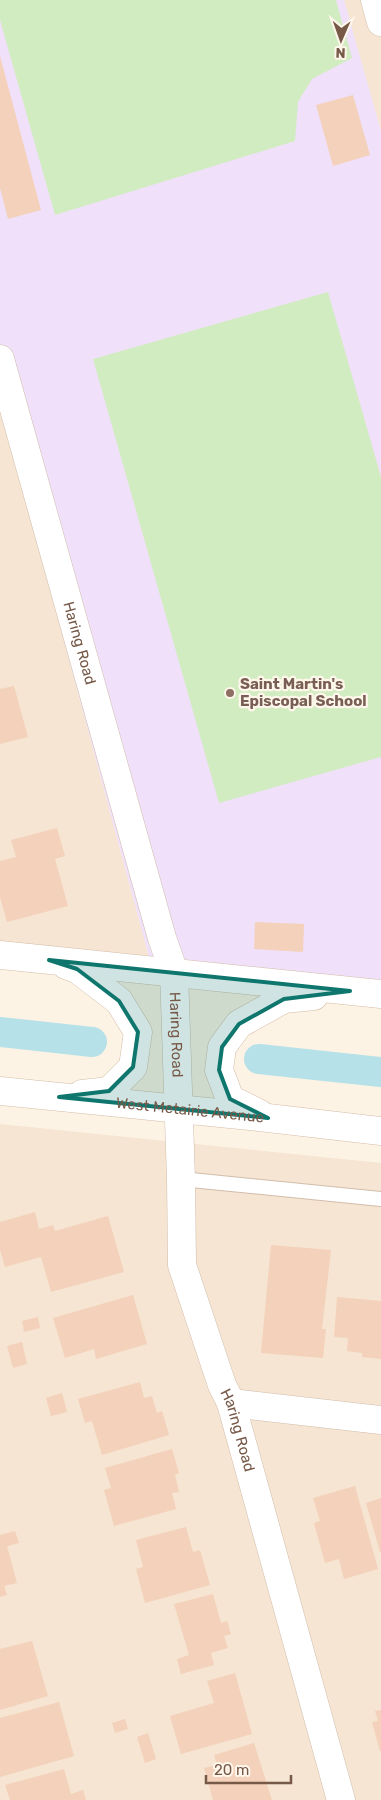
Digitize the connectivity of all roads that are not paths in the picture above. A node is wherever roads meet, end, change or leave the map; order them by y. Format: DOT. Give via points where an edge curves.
graph roads {
  1 [pos="375,0"];
  2 [pos="381,22"];
  3 [pos="0,359"];
  4 [pos="0,955"];
  5 [pos="49,960"];
  6 [pos="174,972"];
  7 [pos="350,991"];
  8 [pos="381,994"];
  9 [pos="0,1091"];
  10 [pos="59,1097"];
  11 [pos="178,1109"];
  12 [pos="268,1118"];
  13 [pos="381,1131"];
  14 [pos="181,1179"];
  15 [pos="381,1199"];
  16 [pos="231,1403"];
  17 [pos="381,1420"];
  18 [pos="341,1800"];
  1 -- 2 [label="street"];
  3 -- 6 [label="street, Haring Road"];
  4 -- 5 [label="street"];
  5 -- 6 [label="street"];
  5 -- 10 [label="street" via="77,969 119,1000 138,1032 133,1067 110,1091"];
  6 -- 7 [label="street"];
  6 -- 11 [label="street, Haring Road"];
  7 -- 8 [label="street"];
  7 -- 12 [label="street" via="284,999 239,1024 222,1047 219,1070 230,1099"];
  9 -- 10 [label="street, West Metairie Avenue"];
  10 -- 11 [label="street, West Metairie Avenue"];
  11 -- 12 [label="street, West Metairie Avenue"];
  11 -- 14 [label="street, Haring Road"];
  12 -- 13 [label="street, West Metairie Avenue"];
  14 -- 15 [label="lane"];
  14 -- 16 [label="street, Haring Road" via="182,1265"];
  16 -- 17 [label="street"];
  16 -- 18 [label="street, Haring Road"];
}
